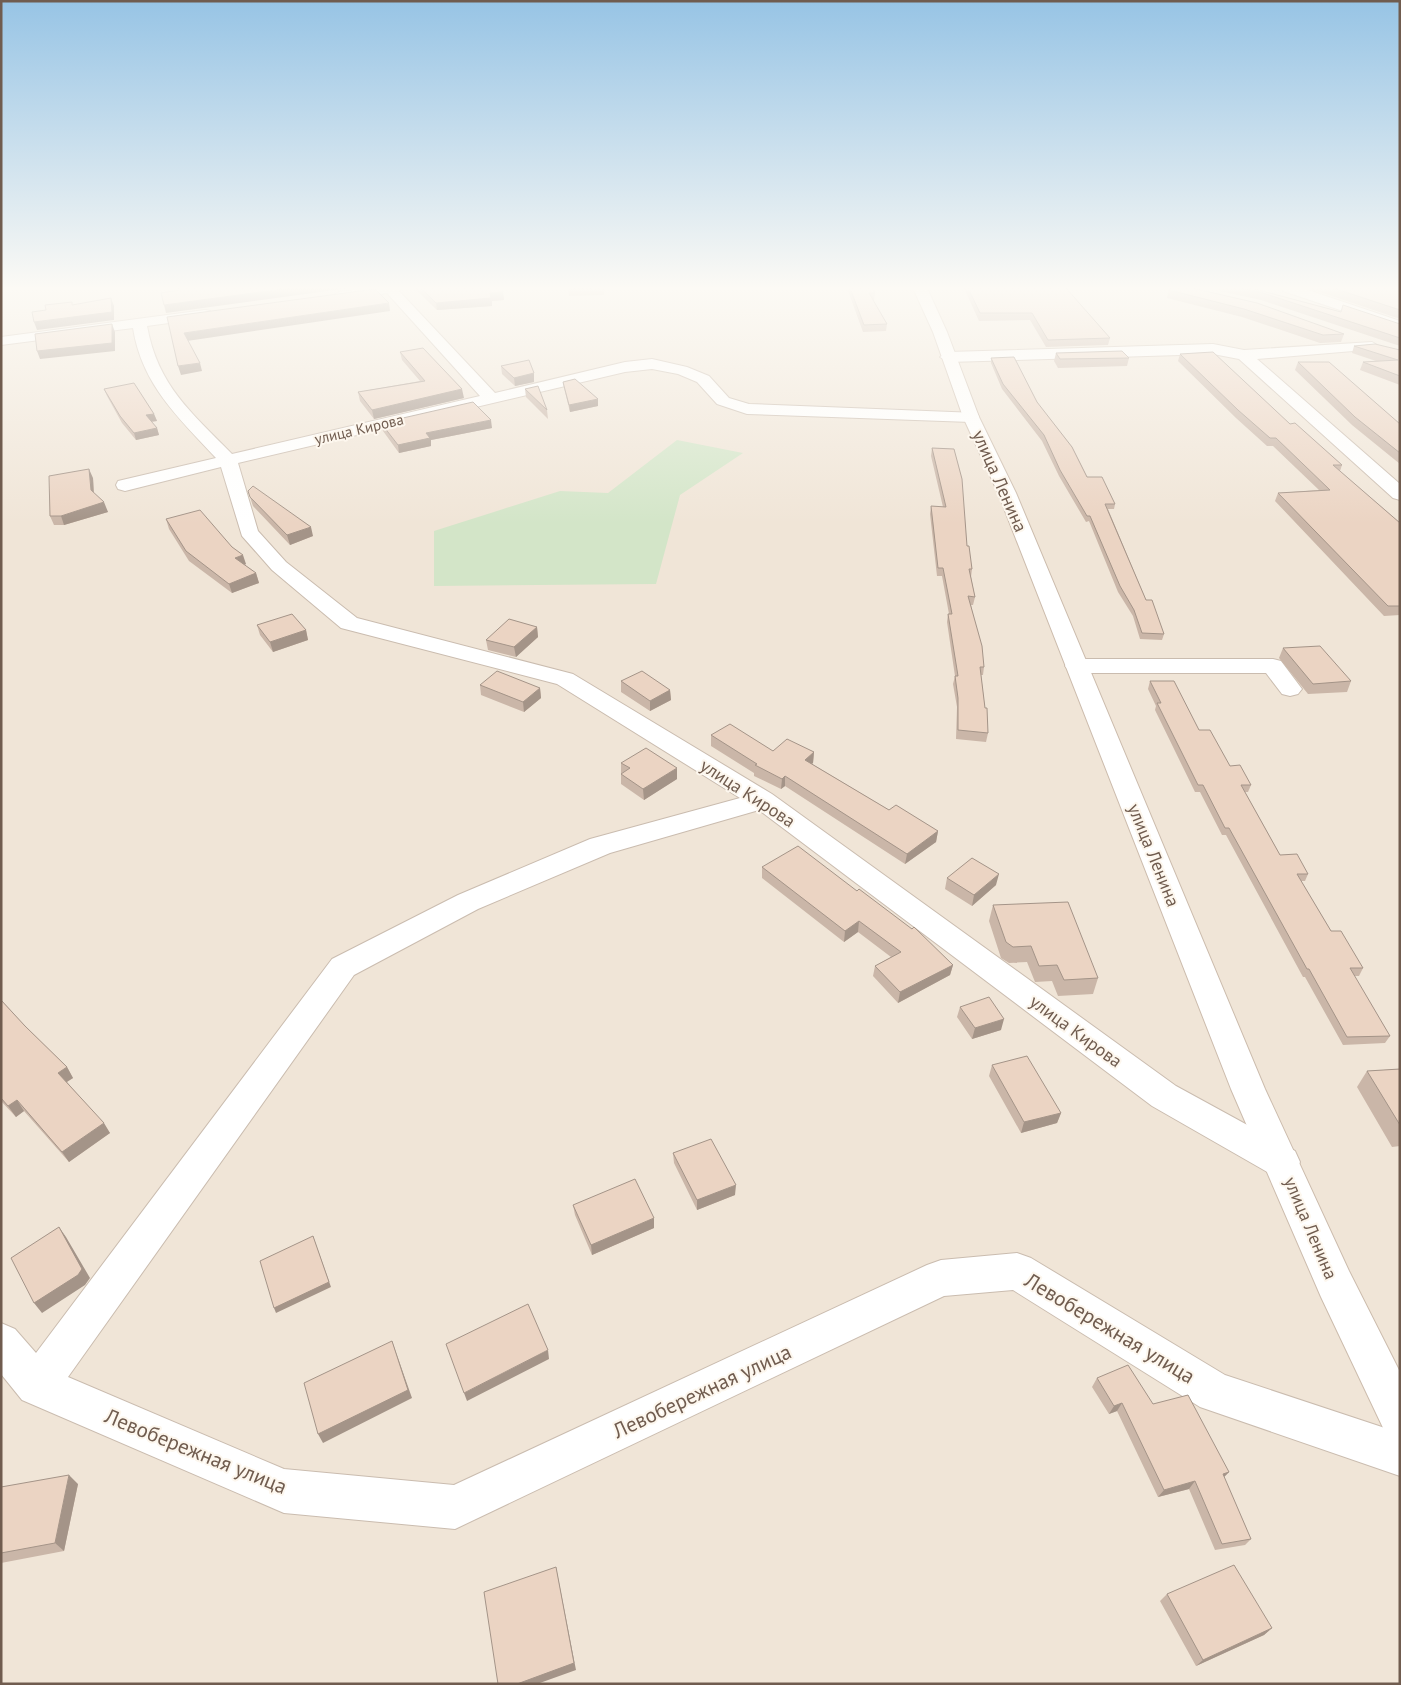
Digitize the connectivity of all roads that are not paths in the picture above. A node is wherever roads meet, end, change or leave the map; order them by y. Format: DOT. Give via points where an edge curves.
graph roads {
  1 [pos="151,367"];
  2 [pos="462,367"];
  3 [pos="622,367"];
  4 [pos="665,367"];
  5 [pos="952,367"];
  6 [pos="1257,367"];
  7 [pos="490,397"];
  8 [pos="972,417"];
  9 [pos="228,460"];
  10 [pos="125,485"];
  11 [pos="1400,494"];
  12 [pos="1077,666"];
  13 [pos="1290,689"];
  14 [pos="763,800"];
  15 [pos="1282,1162"];
  16 [pos="1,1343"];
  17 [pos="37,1385"];
  18 [pos="1400,1417"];
  19 [pos="1400,1455"];
  1 -- 9 [label="street, улица Кирова" via="180,409"];
  2 -- 7 [label="street"];
  3 -- 7 [label="street, улица Кирова"];
  4 -- 8 [label="street, улица Кирова" via="703,380 723,401 747,409"];
  5 -- 8 [label="street, улица Ленина"];
  6 -- 11 [label="street"];
  7 -- 9 [label="street, улица Кирова"];
  8 -- 12 [label="street, улица Ленина" via="1007,493"];
  9 -- 10 [label="street, улица Кирова"];
  9 -- 14 [label="street, улица Кирова" via="249,532 279,566 348,623 565,679"];
  12 -- 13 [label="street" via="1273,666"];
  12 -- 15 [label="street, улица Ленина" via="1248,1089"];
  14 -- 15 [label="street, улица Кирова" via="1164,1096"];
  14 -- 17 [label="street" via="600,846 468,902 343,967"];
  15 -- 18 [label="street, улица Ленина" via="1335,1284"];
  16 -- 17 [label="street, Левобережная улица"];
  17 -- 19 [label="street, Левобережная улица" via="284,1491 454,1507 941,1278 1017,1271 1215,1392"];
}
